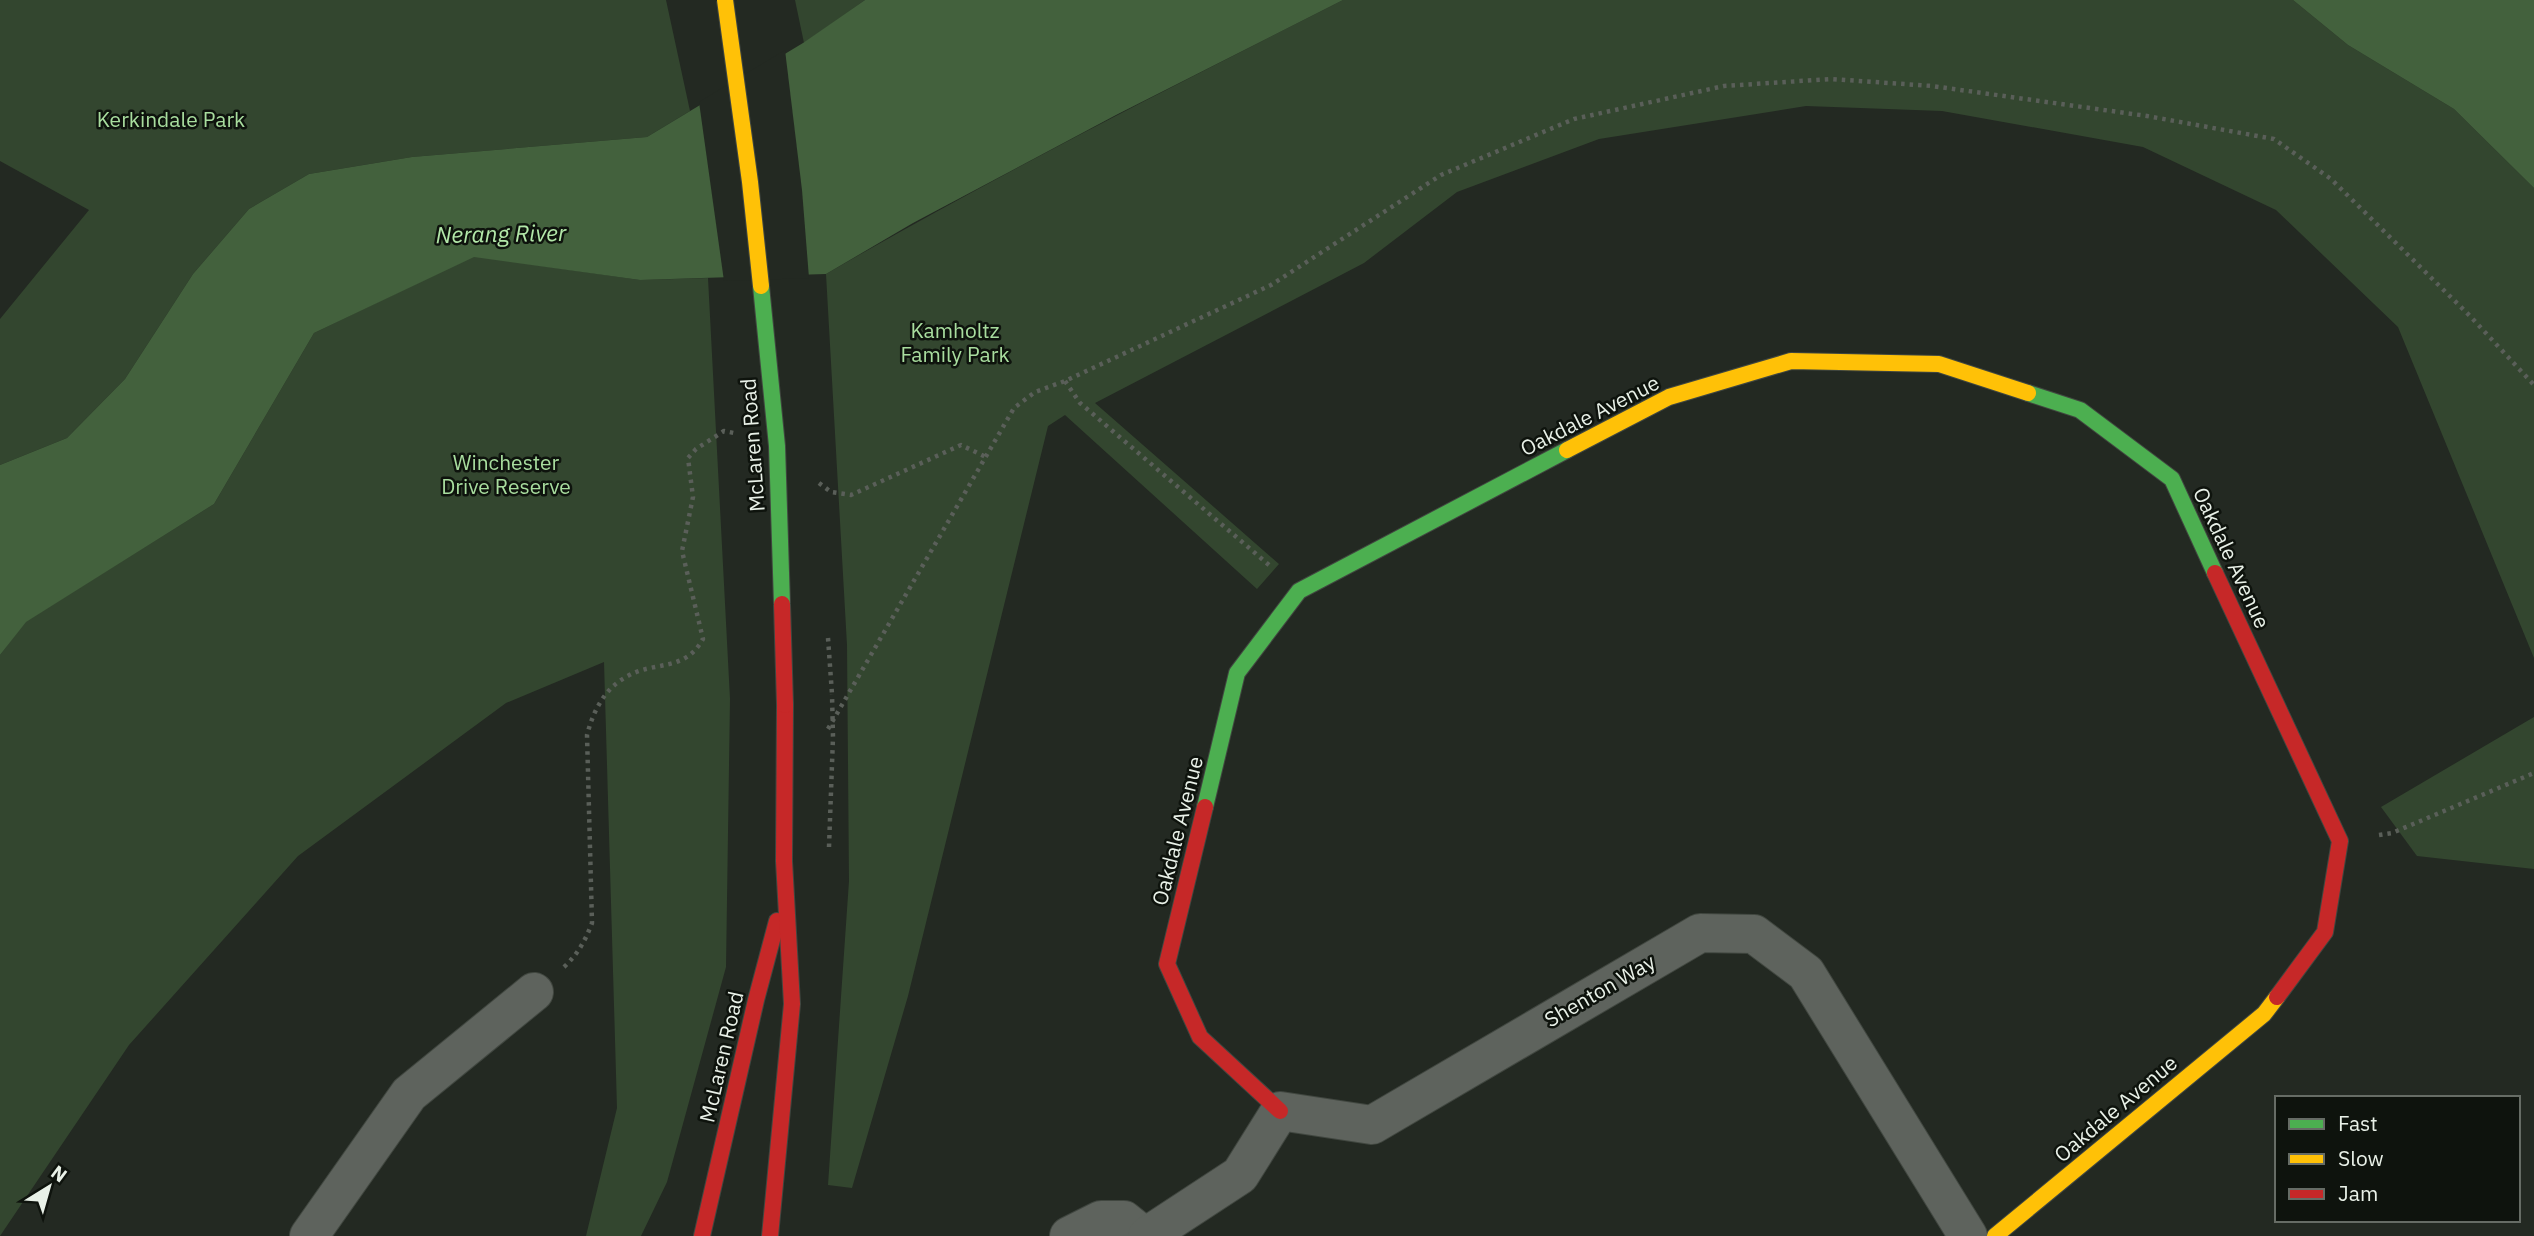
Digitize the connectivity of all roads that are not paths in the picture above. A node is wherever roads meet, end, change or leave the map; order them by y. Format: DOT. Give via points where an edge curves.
graph roads {
  1 [pos="725,0"];
  2 [pos="786,889"];
  3 [pos="534,992"];
  4 [pos="1280,1111"];
  5 [pos="310,1236"];
  6 [pos="702,1236"];
  7 [pos="770,1236"];
  8 [pos="1069,1236"];
  9 [pos="1145,1236"];
  10 [pos="1968,1236"];
  11 [pos="1995,1236"];
  1 -- 2 [label="street, McLaren Road, bridge" via="750,182 777,446"];
  2 -- 6 [label="street, McLaren Road"];
  2 -- 7 [label="street, McLaren Road" via="793,1004"];
  3 -- 5 [label="street" via="409,1094"];
  4 -- 9 [label="street" via="1240,1175"];
  4 -- 10 [label="street, Shenton Way" via="1372,1125 1700,933 1754,934 1806,973"];
  4 -- 11 [label="street, Oakdale Avenue" via="1200,1037 1167,964 1237,673 1299,591 1669,397 1791,361 1939,363 2080,410 2172,478 2340,841 2325,932 2264,1014"];
  8 -- 9 [label="street" via="1101,1220 1124,1220"];
}
